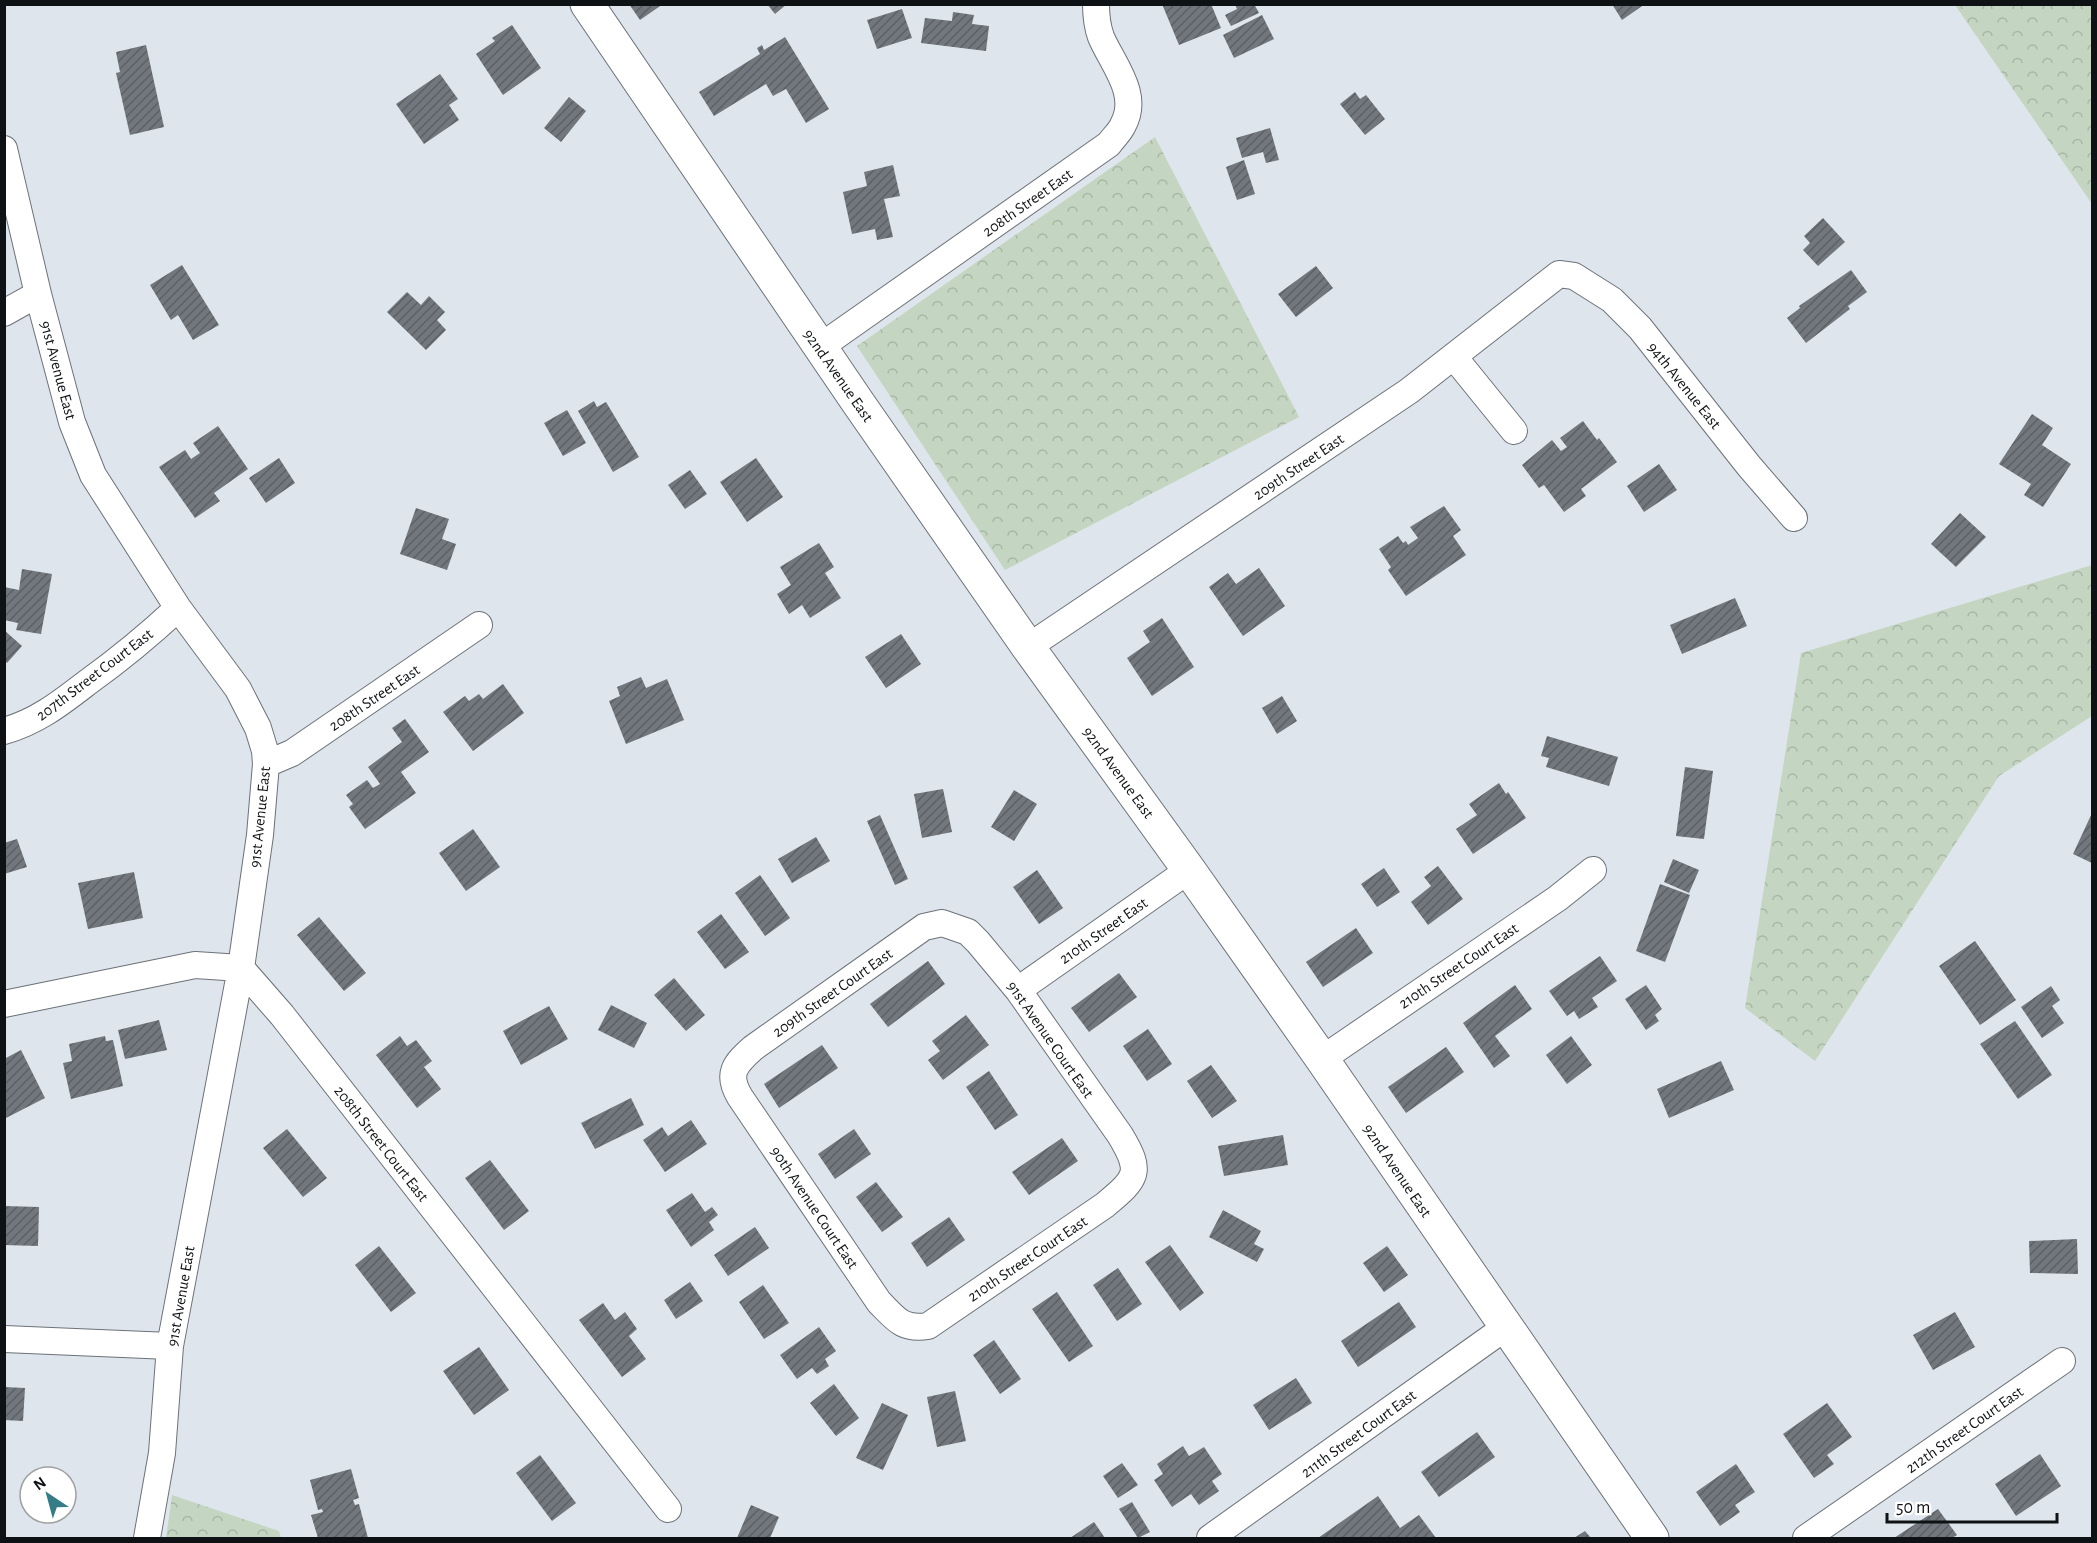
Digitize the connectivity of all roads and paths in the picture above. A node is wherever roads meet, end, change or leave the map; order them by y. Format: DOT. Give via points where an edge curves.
graph roads {
  1 [pos="587,4"];
  2 [pos="1096,4"];
  3 [pos="4,149"];
  4 [pos="1559,274"];
  5 [pos="38,294"];
  6 [pos="4,313"];
  7 [pos="820,347"];
  8 [pos="1454,357"];
  9 [pos="1514,431"];
  10 [pos="1794,518"];
  11 [pos="178,608"];
  12 [pos="479,625"];
  13 [pos="1028,647"];
  14 [pos="4,731"];
  15 [pos="266,764"];
  16 [pos="1189,870"];
  17 [pos="1593,870"];
  18 [pos="942,923"];
  19 [pos="241,968"];
  20 [pos="1018,990"];
  21 [pos="4,1004"];
  22 [pos="1322,1059"];
  23 [pos="732,1074"];
  24 [pos="1132,1177"];
  25 [pos="1506,1327"];
  26 [pos="914,1328"];
  27 [pos="4,1339"];
  28 [pos="170,1346"];
  29 [pos="2062,1361"];
  30 [pos="668,1509"];
  31 [pos="147,1539"];
  32 [pos="1210,1539"];
  33 [pos="1652,1539"];
  34 [pos="1806,1539"];
  1 -- 7 [label="street, 92nd Avenue East"];
  2 -- 7 [label="street, 208th Street East" via="1096,21 1124,82 1130,105 1124,125 1109,144"];
  3 -- 5 [label="street, 91st Avenue East"];
  4 -- 8 [label="street, 209th Street East"];
  4 -- 10 [label="street, 94th Avenue East" via="1574,276 1612,300 1640,328"];
  5 -- 6 [label="street"];
  5 -- 11 [label="street, 91st Avenue East" via="72,422 93,475"];
  7 -- 13 [label="street, 92nd Avenue East"];
  8 -- 9 [label="street"];
  8 -- 13 [label="street, 209th Street East"];
  11 -- 14 [label="street, 207th Street Court East" via="140,644 53,709"];
  11 -- 15 [label="street, 91st Avenue East" via="238,689 258,728"];
  12 -- 15 [label="street, 208th Street East" via="292,753"];
  13 -- 16 [label="street, 92nd Avenue East"];
  15 -- 19 [label="street, 91st Avenue East"];
  16 -- 20 [label="street, 210th Street East"];
  16 -- 22 [label="street, 92nd Avenue East"];
  17 -- 22 [label="street, 210th Street Court East"];
  18 -- 20 [label="street, 91st Avenue Court East" via="968,932"];
  18 -- 23 [label="street, 209th Street Court East" via="924,927 753,1048 739,1060"];
  19 -- 21 [label="street" via="195,965"];
  19 -- 28 [label="street, 91st Avenue East"];
  19 -- 30 [label="street, 208th Street Court East"];
  20 -- 24 [label="street, 91st Avenue Court East" via="1120,1135 1131,1154"];
  22 -- 25 [label="street, 92nd Avenue East"];
  23 -- 26 [label="street, 90th Avenue Court East" via="740,1097 879,1302 896,1319"];
  24 -- 26 [label="street, 210th Street Court East" via="1129,1185 1105,1205 928,1326"];
  25 -- 32 [label="street, 211th Street Court East"];
  25 -- 33 [label="street, 92nd Avenue East"];
  27 -- 28 [label="street"];
  28 -- 31 [label="street, 91st Avenue East" via="162,1453"];
  29 -- 34 [label="street, 212th Street Court East"];
}
